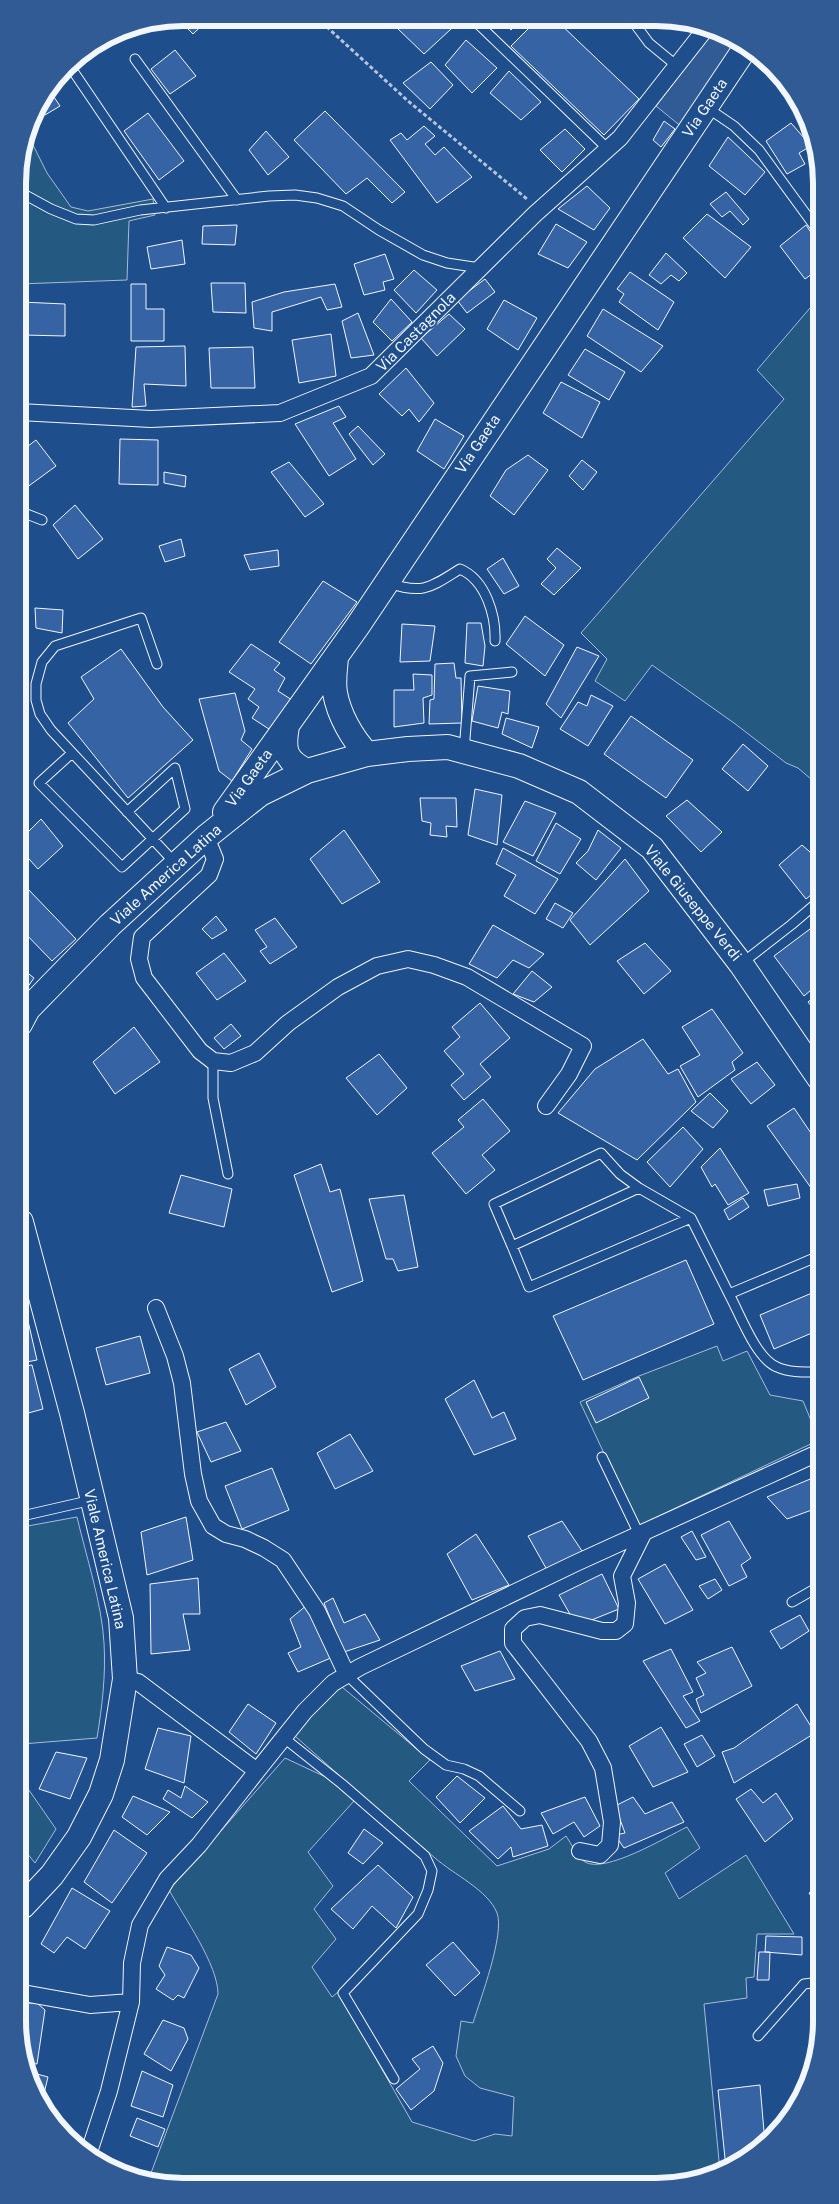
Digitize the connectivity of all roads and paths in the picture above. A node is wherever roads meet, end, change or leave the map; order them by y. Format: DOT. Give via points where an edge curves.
graph roads {
  1 [pos="326,26"];
  2 [pos="480,26"];
  3 [pos="636,26"];
  4 [pos="702,34"];
  5 [pos="742,52"];
  6 [pos="135,59"];
  7 [pos="677,66"];
  8 [pos="73,72"];
  9 [pos="706,107"];
  10 [pos="608,149"];
  11 [pos="27,196"];
  12 [pos="237,200"];
  13 [pos="544,206"];
  14 [pos="166,208"];
  15 [pos="813,224"];
  16 [pos="480,268"];
  17 [pos="27,412"];
  18 [pos="27,514"];
  19 [pos="42,520"];
  20 [pos="386,582"];
  21 [pos="495,642"];
  22 [pos="336,658"];
  23 [pos="157,664"];
  24 [pos="512,672"];
  25 [pos="287,726"];
  26 [pos="464,751"];
  27 [pos="72,753"];
  28 [pos="367,754"];
  29 [pos="307,772"];
  30 [pos="127,812"];
  31 [pos="206,837"];
  32 [pos="152,838"];
  33 [pos="177,865"];
  34 [pos="813,907"];
  35 [pos="741,964"];
  36 [pos="27,1012"];
  37 [pos="213,1062"];
  38 [pos="813,1070"];
  39 [pos="546,1106"];
  40 [pos="228,1174"];
  41 [pos="640,1188"];
  42 [pos="691,1218"];
  43 [pos="26,1242"];
  44 [pos="512,1246"];
  45 [pos="812,1259"];
  46 [pos="729,1294"];
  47 [pos="156,1308"];
  48 [pos="812,1372"];
  49 [pos="812,1455"];
  50 [pos="602,1457"];
  51 [pos="92,1500"];
  52 [pos="26,1515"];
  53 [pos="642,1533"];
  54 [pos="812,1590"];
  55 [pos="792,1602"];
  56 [pos="347,1674"];
  57 [pos="125,1679"];
  58 [pos="284,1738"];
  59 [pos="257,1772"];
  60 [pos="520,1811"];
  61 [pos="580,1851"];
  62 [pos="26,1903"];
  63 [pos="812,1983"];
  64 [pos="26,1994"];
  65 [pos="131,2002"];
  66 [pos="758,2036"];
  67 [pos="394,2079"];
  68 [pos="91,2147"];
  1 -- 13 [label="path" via="401,95 524,197"];
  2 -- 10 [label="lane"];
  3 -- 7 [label="lane" via="649,43"];
  4 -- 7 [label="street, Via Castagnola"];
  5 -- 9 [label="main road, Via Gaeta"];
  6 -- 12 [label="lane"];
  7 -- 10 [label="street, Via Castagnola" via="638,117"];
  8 -- 14 [label="lane"];
  9 -- 15 [label="lane" via="734,126 759,150"];
  9 -- 20 [label="main road, Via Gaeta"];
  10 -- 13 [label="street, Via Castagnola"];
  11 -- 14 [label="lane" via="76,219 94,220"];
  12 -- 14 [label="lane"];
  12 -- 16 [label="lane" via="295,195 317,198 343,206 423,255"];
  13 -- 16 [label="street, Via Castagnola"];
  16 -- 17 [label="street, Via Castagnola" via="371,376 280,413 152,419"];
  18 -- 19 [label="lane"];
  20 -- 21 [label="lane" via="420,590 460,569 469,572 490,606 496,631"];
  20 -- 22 [label="main road, Via Gaeta"];
  22 -- 25 [label="main road, Via Gaeta"];
  22 -- 28 [label="main road" via="335,692 339,708 355,740"];
  23 -- 27 [label="lane" via="141,618 55,646 42,662 36,700 40,714"];
  24 -- 26 [label="lane" via="470,676"];
  25 -- 29 [label="main road" via="286,753 297,767"];
  25 -- 31 [label="main road, Via Gaeta"];
  26 -- 28 [label="main road, Viale Giuseppe Verdi" via="448,747"];
  26 -- 35 [label="main road, Viale Giuseppe Verdi" via="519,766 579,792 652,848"];
  27 -- 30 [label="lane"];
  27 -- 32 [label="lane" via="39,784 122,867"];
  28 -- 29 [label="main road, Viale America Latina"];
  29 -- 31 [label="main road, Viale America Latina" via="260,794"];
  30 -- 32 [label="lane"];
  30 -- 32 [label="lane" via="175,768 185,808"];
  31 -- 33 [label="main road, Viale America Latina"];
  31 -- 37 [label="street" via="215,859 208,875 142,937 139,959 144,978 200,1051"];
  32 -- 33 [label="lane"];
  33 -- 36 [label="main road, Viale America Latina" via="110,925"];
  34 -- 35 [label="lane"];
  35 -- 38 [label="main road, Viale Giuseppe Verdi"];
  37 -- 39 [label="street" via="231,1063 255,1052 338,987 377,966 408,959 467,977 583,1046 569,1074"];
  37 -- 40 [label="lane" via="213,1098"];
  41 -- 42 [label="lane"];
  41 -- 44 [label="lane"];
  41 -- 44 [label="lane" via="620,1174 601,1153 494,1204"];
  42 -- 44 [label="lane" via="529,1288"];
  42 -- 46 [label="lane"];
  43 -- 51 [label="main road, Viale America Latina"];
  45 -- 46 [label="lane"];
  46 -- 48 [label="lane" via="766,1360 777,1367"];
  47 -- 56 [label="street" via="182,1383 199,1501 213,1526 283,1560 317,1611"];
  49 -- 53 [label="street"];
  50 -- 53 [label="lane"];
  51 -- 52 [label="lane"];
  51 -- 57 [label="main road, Viale America Latina" via="121,1618"];
  53 -- 56 [label="street"];
  53 -- 61 [label="street" via="622,1576 625,1624 616,1630 602,1631 540,1615 525,1618 513,1629 513,1643 589,1742 604,1768 612,1822 610,1845 600,1855"];
  54 -- 55 [label="lane"];
  56 -- 58 [label="street" via="333,1683 305,1711"];
  56 -- 60 [label="lane" via="424,1749 446,1765 479,1776"];
  57 -- 59 [label="street" via="138,1682"];
  57 -- 62 [label="main road, Viale America Latina" via="112,1760 101,1794 79,1837 52,1875"];
  58 -- 59 [label="street"];
  58 -- 67 [label="lane" via="426,1856 432,1871 418,1914 343,1993"];
  59 -- 65 [label="street" via="199,1845 167,1879 140,1925 132,1963"];
  63 -- 66 [label="lane" via="804,1984"];
  64 -- 65 [label="street" via="90,2005"];
  65 -- 68 [label="street" via="109,2091"];
}
